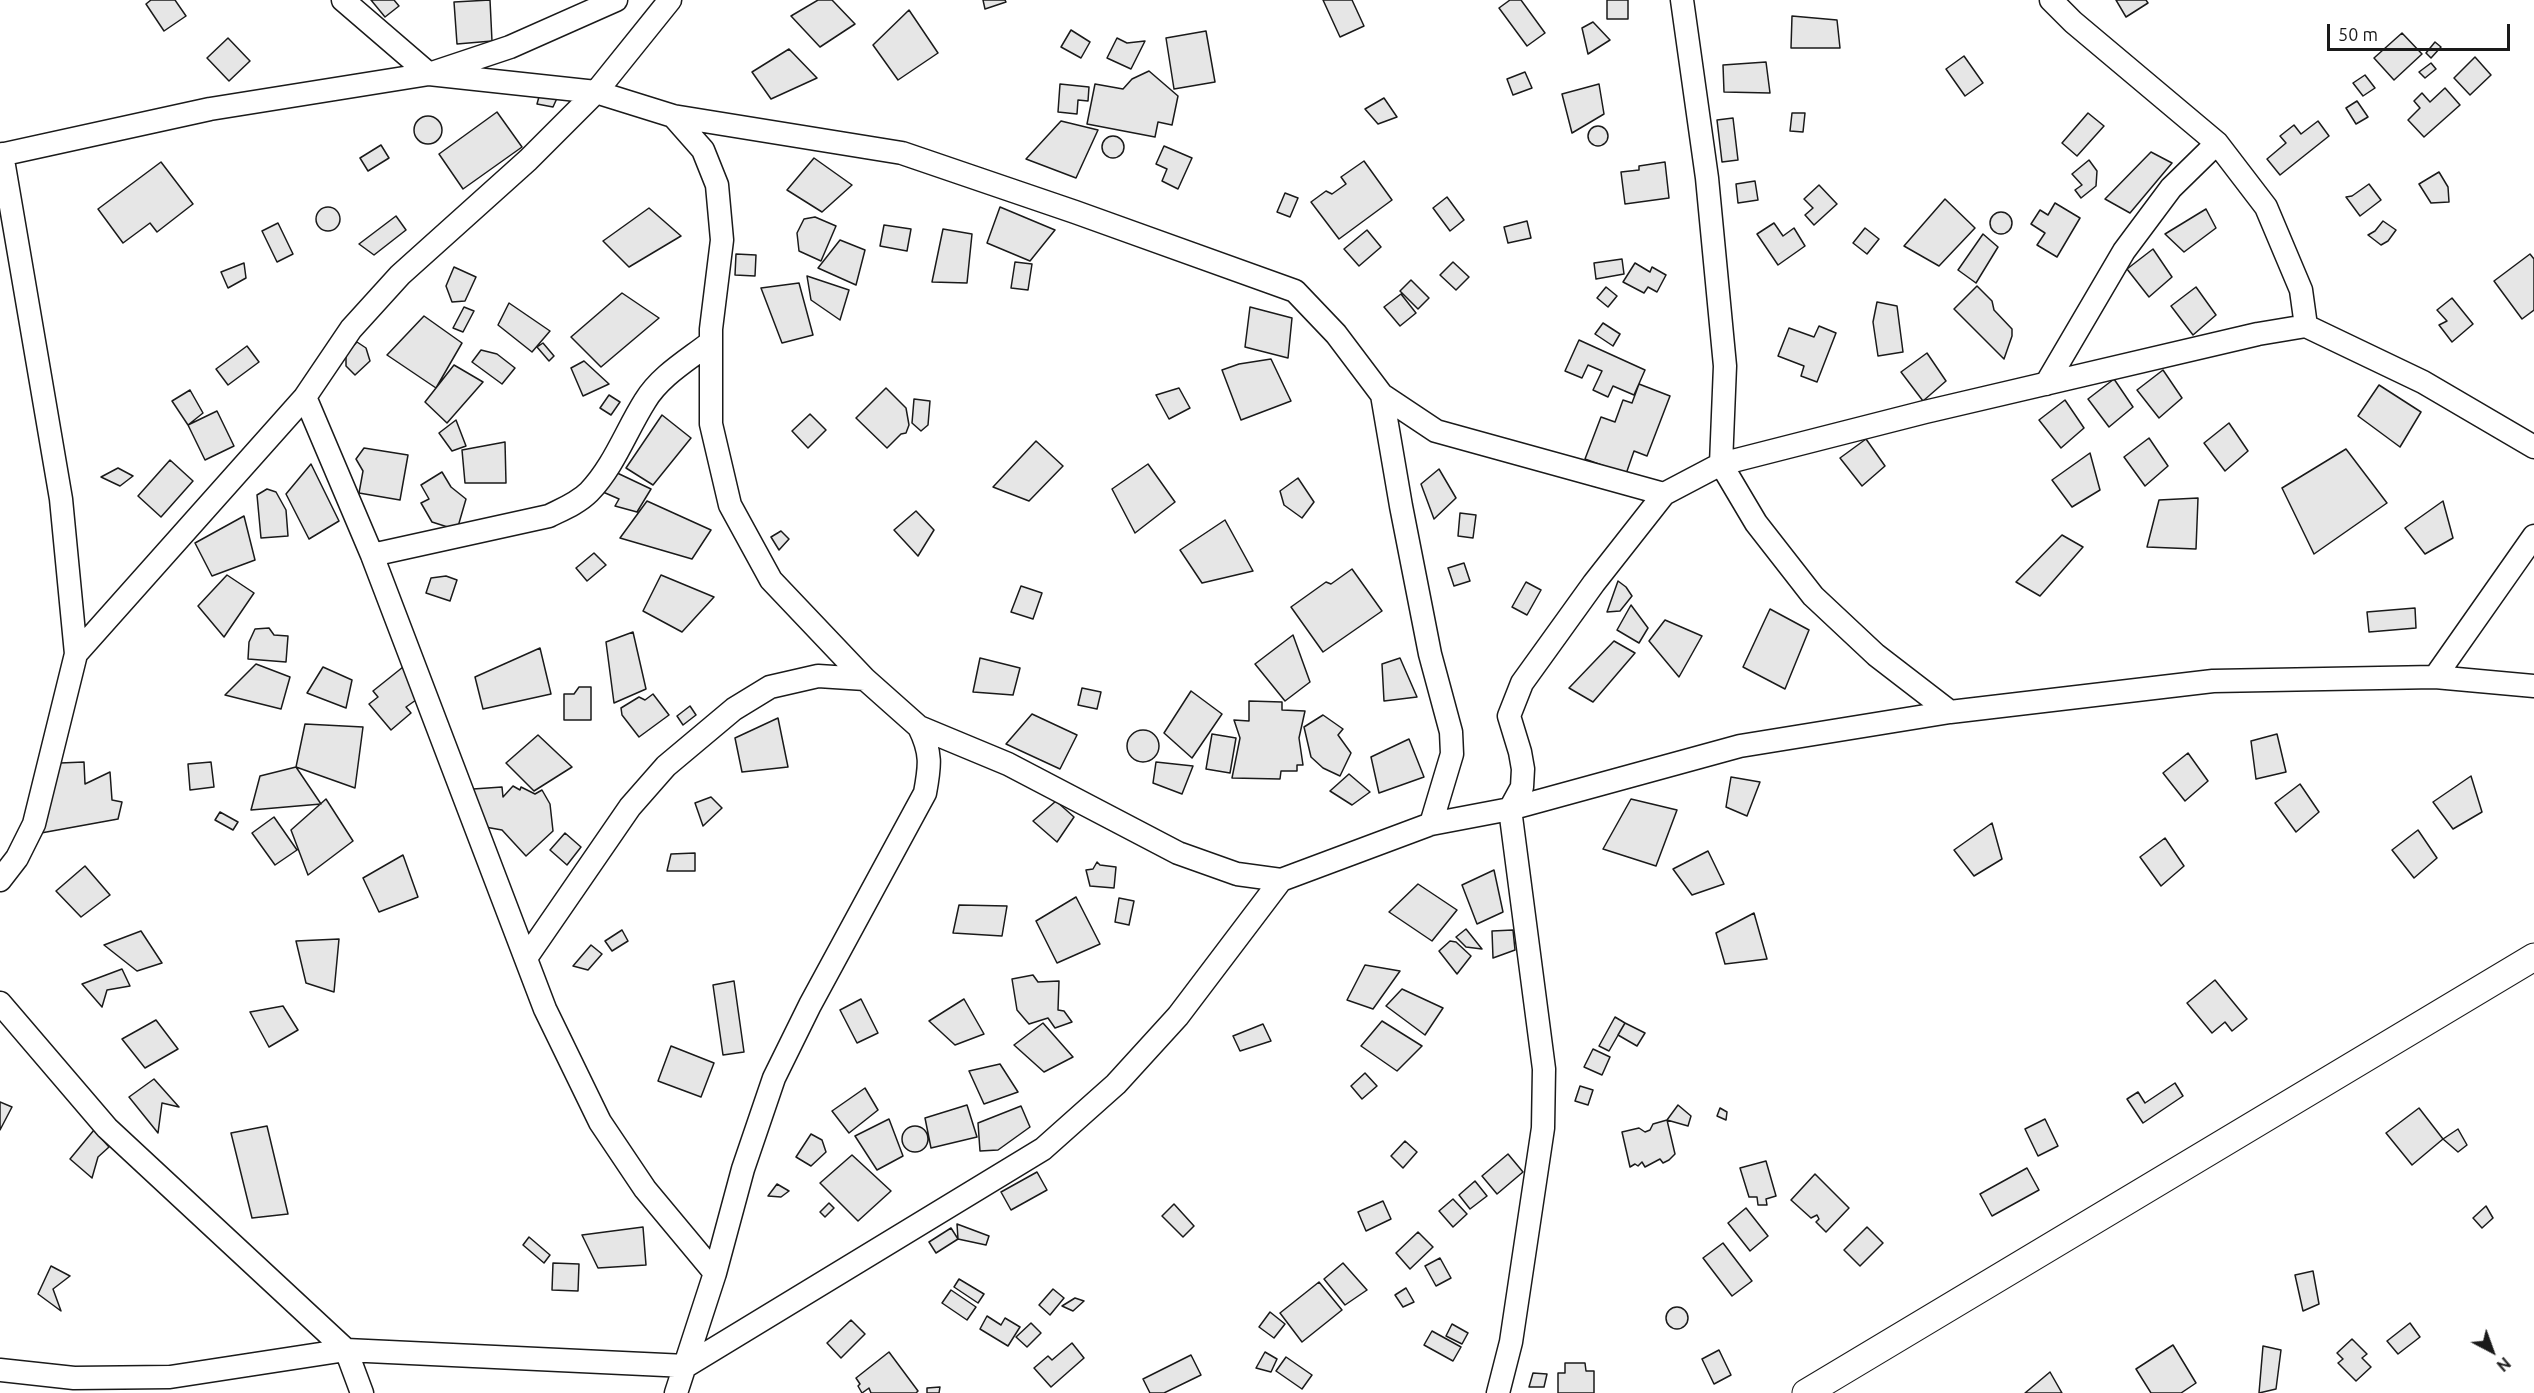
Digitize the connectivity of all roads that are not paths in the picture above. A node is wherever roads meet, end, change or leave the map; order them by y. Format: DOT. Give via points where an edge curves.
graph roads {
  1 [pos="343,0"];
  2 [pos="616,0"];
  3 [pos="670,0"];
  4 [pos="1682,0"];
  5 [pos="2051,0"];
  6 [pos="429,74"];
  7 [pos="596,92"];
  8 [pos="673,116"];
  9 [pos="2217,143"];
  10 [pos="1,155"];
  11 [pos="2306,326"];
  12 [pos="711,342"];
  13 [pos="2046,384"];
  14 [pos="1382,395"];
  15 [pos="305,397"];
  16 [pos="2531,440"];
  17 [pos="1721,464"];
  18 [pos="1664,494"];
  19 [pos="2534,537"];
  20 [pos="372,555"];
  21 [pos="76,654"];
  22 [pos="2434,677"];
  23 [pos="865,679"];
  24 [pos="2534,686"];
  25 [pos="1950,712"];
  26 [pos="920,727"];
  27 [pos="1510,808"];
  28 [pos="1431,824"];
  29 [pos="0,880"];
  30 [pos="1281,880"];
  31 [pos="2534,957"];
  32 [pos="526,958"];
  33 [pos="0,1003"];
  34 [pos="715,1273"];
  35 [pos="346,1350"];
  36 [pos="686,1366"];
  37 [pos="0,1371"];
  38 [pos="362,1393"];
  39 [pos="676,1393"];
  40 [pos="1498,1393"];
  41 [pos="1806,1393"];
  1 -- 6 [label="street"];
  2 -- 6 [label="street" via="510,47"];
  3 -- 7 [label="street"];
  4 -- 17 [label="street" via="1707,178 1725,366"];
  5 -- 9 [label="street"];
  6 -- 7 [label="street"];
  6 -- 10 [label="street" via="210,109"];
  7 -- 8 [label="street"];
  7 -- 15 [label="street" via="528,160 400,275 351,329"];
  8 -- 12 [label="street" via="703,150 717,185 722,240"];
  8 -- 14 [label="street" via="902,153 1295,291 1336,334"];
  9 -- 11 [label="street" via="2266,207 2301,290"];
  9 -- 13 [label="street" via="2172,188 2124,251"];
  10 -- 21 [label="street" via="61,499"];
  11 -- 13 [label="street"];
  11 -- 16 [label="street"];
  12 -- 20 [label="street" via="661,380 589,493 572,505 549,516"];
  12 -- 23 [label="street" via="711,424 730,506 771,580"];
  13 -- 17 [label="street"];
  14 -- 18 [label="street" via="1436,431"];
  14 -- 28 [label="street" via="1430,654 1451,732 1452,754"];
  15 -- 20 [label="street"];
  15 -- 21 [label="street"];
  17 -- 18 [label="street"];
  17 -- 25 [label="street" via="1756,523 1813,596 1876,655"];
  18 -- 27 [label="street" via="1522,683 1509,716 1523,769 1521,787"];
  19 -- 22 [label="street"];
  20 -- 32 [label="street"];
  21 -- 29 [label="street" via="34,824 17,858"];
  22 -- 24 [label="street"];
  22 -- 25 [label="street" via="2213,681"];
  23 -- 26 [label="street"];
  23 -- 32 [label="street" via="818,676 780,684 734,710 666,766 630,807"];
  25 -- 27 [label="street" via="1740,746"];
  26 -- 30 [label="street" via="1008,764 1178,853 1237,874"];
  26 -- 34 [label="street" via="930,764 925,793 774,1078 743,1169"];
  27 -- 28 [label="street"];
  27 -- 40 [label="street" via="1544,1069 1543,1128 1511,1342"];
  28 -- 30 [label="street"];
  30 -- 36 [label="street" via="1178,1016 1116,1084 1043,1149"];
  31 -- 41 [label="street"];
  32 -- 34 [label="street" via="545,1010 600,1122 645,1189"];
  33 -- 35 [label="street" via="107,1128"];
  34 -- 36 [label="street"];
  35 -- 36 [label="street"];
  35 -- 37 [label="street" via="170,1377 74,1378"];
  35 -- 38 [label="street"];
  36 -- 39 [label="street"];
}
